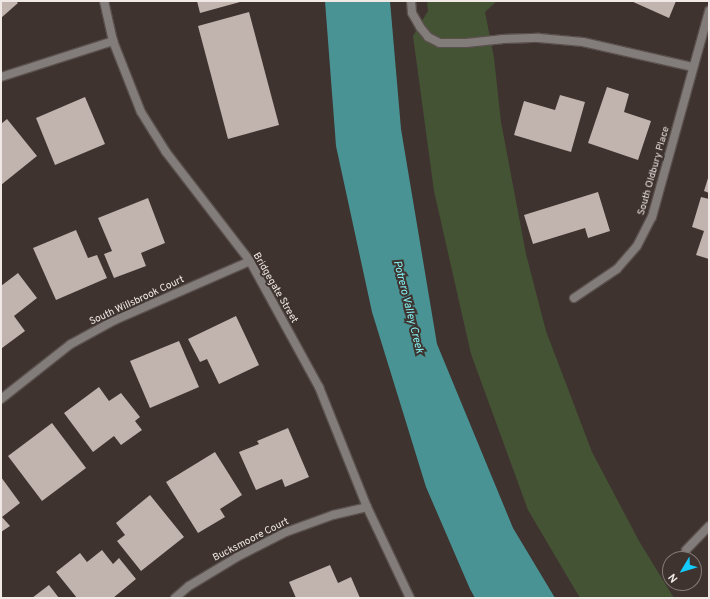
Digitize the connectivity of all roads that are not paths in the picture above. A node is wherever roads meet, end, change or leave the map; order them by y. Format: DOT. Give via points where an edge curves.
graph roads {
  1 [pos="104,1"];
  2 [pos="411,1"];
  3 [pos="709,11"];
  4 [pos="113,41"];
  5 [pos="693,67"];
  6 [pos="1,77"];
  7 [pos="250,261"];
  8 [pos="574,298"];
  9 [pos="1,399"];
  10 [pos="367,507"];
  11 [pos="709,526"];
  12 [pos="686,550"];
  13 [pos="175,598"];
  14 [pos="410,598"];
  1 -- 4 [label="street, Bridgegate Street"];
  2 -- 5 [label="street" via="412,13 420,27 428,37 440,43 539,38 583,42"];
  3 -- 5 [label="street, South Oldbury Place"];
  4 -- 6 [label="street"];
  4 -- 7 [label="street, Bridgegate Street" via="141,112 166,152"];
  5 -- 8 [label="street, South Oldbury Place" via="652,217 637,246 617,269"];
  7 -- 9 [label="street, South Willsbrook Court" via="115,320 71,344"];
  7 -- 10 [label="street, Bridgegate Street" via="319,387"];
  10 -- 13 [label="street, Bucksmoore Court" via="332,515 286,532 237,557 189,586"];
  10 -- 14 [label="street, Bridgegate Street"];
  11 -- 12 [label="street"];
}
